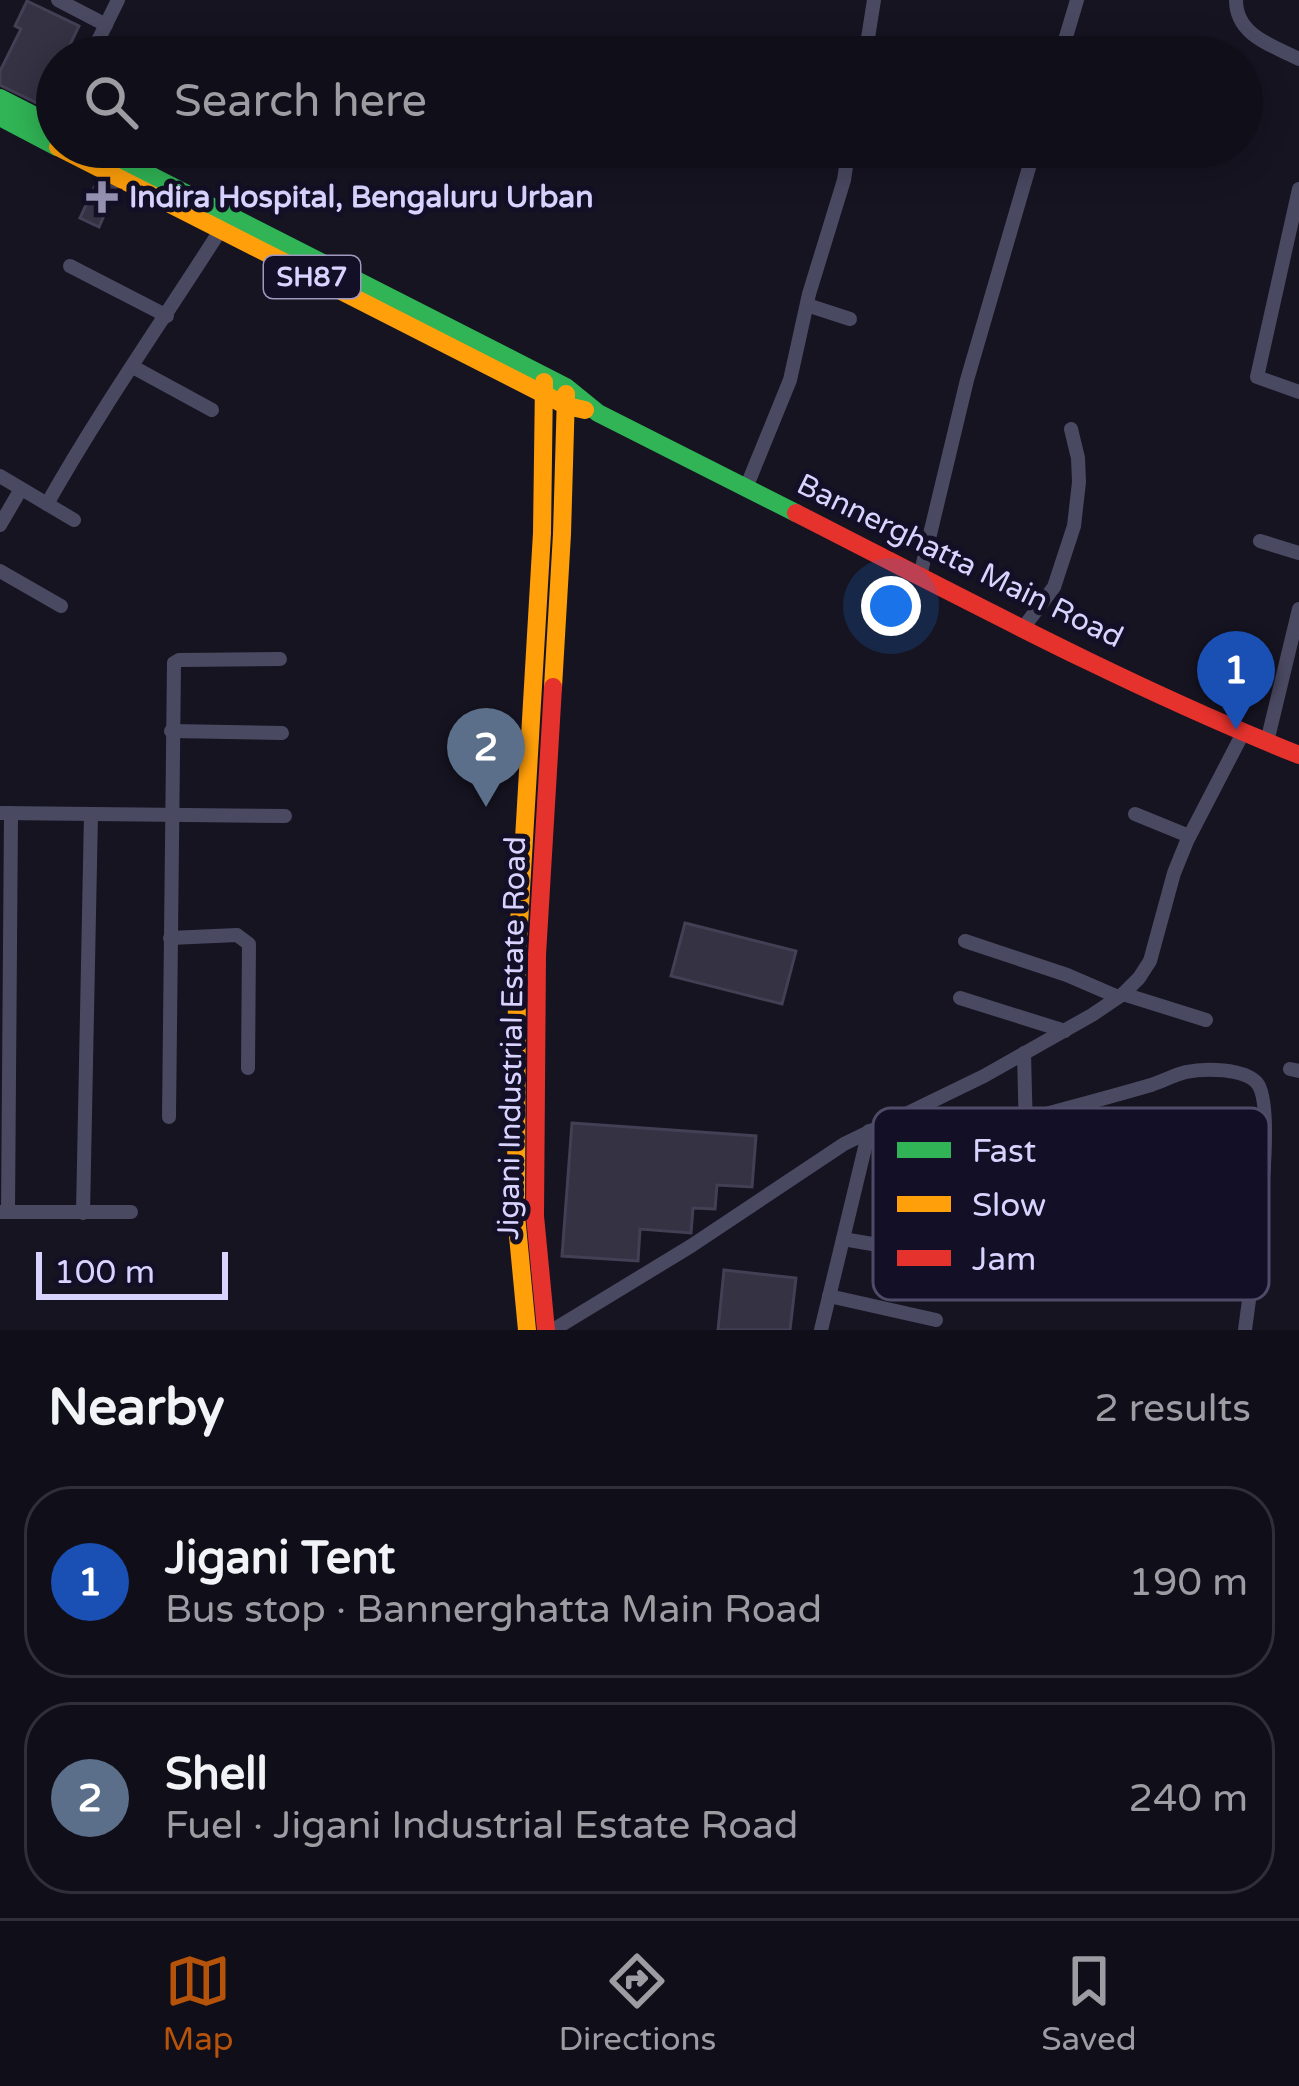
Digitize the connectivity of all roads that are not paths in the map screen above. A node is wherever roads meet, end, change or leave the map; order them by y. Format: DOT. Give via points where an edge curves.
graph roads {
  1 [pos="58,0"];
  2 [pos="118,0"];
  3 [pos="874,0"];
  4 [pos="1077,0"];
  5 [pos="1236,0"];
  6 [pos="106,25"];
  7 [pos="100,36"];
  8 [pos="868,36"];
  9 [pos="1066,36"];
  10 [pos="1253,36"];
  11 [pos="1263,41"];
  12 [pos="1299,59"];
  13 [pos="0,98"];
  14 [pos="36,116"];
  15 [pos="0,117"];
  16 [pos="36,136"];
  17 [pos="103,168"];
  18 [pos="130,168"];
  19 [pos="846,168"];
  20 [pos="1029,168"];
  21 [pos="1299,189"];
  22 [pos="225,224"];
  23 [pos="70,266"];
  24 [pos="807,305"];
  25 [pos="166,316"];
  26 [pos="850,319"];
  27 [pos="133,367"];
  28 [pos="545,386"];
  29 [pos="1299,392"];
  30 [pos="567,397"];
  31 [pos="212,410"];
  32 [pos="1071,429"];
  33 [pos="0,476"];
  34 [pos="746,488"];
  35 [pos="21,489"];
  36 [pos="46,504"];
  37 [pos="74,520"];
  38 [pos="0,525"];
  39 [pos="1260,541"];
  40 [pos="1299,553"];
  41 [pos="0,572"];
  42 [pos="920,576"];
  43 [pos="62,606"];
  44 [pos="1299,608"];
  45 [pos="1023,628"];
  46 [pos="280,659"];
  47 [pos="171,731"];
  48 [pos="282,733"];
  49 [pos="1243,733"];
  50 [pos="1267,742"];
  51 [pos="1299,754"];
  52 [pos="5,813"];
  53 [pos="91,814"];
  54 [pos="1136,814"];
  55 [pos="171,815"];
  56 [pos="286,816"];
  57 [pos="1189,836"];
  58 [pos="170,938"];
  59 [pos="965,941"];
  60 [pos="1121,995"];
  61 [pos="960,998"];
  62 [pos="1206,1020"];
  63 [pos="1065,1030"];
  64 [pos="1024,1053"];
  65 [pos="248,1068"];
  66 [pos="917,1108"];
  67 [pos="1026,1108"];
  68 [pos="1064,1108"];
  69 [pos="1264,1108"];
  70 [pos="169,1117"];
  71 [pos="873,1129"];
  72 [pos="869,1131"];
  73 [pos="4,1212"];
  74 [pos="130,1212"];
  75 [pos="83,1213"];
  76 [pos="843,1239"];
  77 [pos="873,1244"];
  78 [pos="829,1296"];
  79 [pos="1249,1300"];
  80 [pos="936,1320"];
  81 [pos="527,1330"];
  82 [pos="550,1330"];
  83 [pos="821,1330"];
  84 [pos="1245,1330"];
  1 -- 6 [label="street"];
  2 -- 6 [label="street"];
  3 -- 8 [label="street"];
  4 -- 9 [label="street"];
  5 -- 10 [label="street" via="1236,16"];
  6 -- 7 [label="street"];
  11 -- 12 [label="street"];
  13 -- 14 [label="main road"];
  15 -- 16 [label="main road, Bannerghatta Main Road / SH87"];
  17 -- 22 [label="main road, Bannerghatta Main Road / SH87"];
  18 -- 22 [label="main road, Bannerghatta Main Road / SH87"];
  19 -- 24 [label="street"];
  20 -- 42 [label="street"];
  21 -- 29 [label="street" via="1257,377"];
  22 -- 25 [label="street"];
  22 -- 28 [label="main road, Bannerghatta Main Road / SH87"];
  23 -- 25 [label="street"];
  24 -- 26 [label="street"];
  24 -- 34 [label="street" via="790,380"];
  25 -- 27 [label="street"];
  27 -- 31 [label="street"];
  27 -- 36 [label="street"];
  28 -- 30 [label="main road, Bannerghatta Main Road / SH87"];
  28 -- 81 [label="main road, Jigani Industrial Estate Road" via="517,958 516,1216"];
  30 -- 34 [label="main road, Bannerghatta Main Road / SH87"];
  30 -- 82 [label="main road, Jigani Industrial Estate Road" via="537,955 535,1216"];
  32 -- 45 [label="street" via="1079,482 1074,526 1054,587"];
  33 -- 35 [label="street"];
  34 -- 42 [label="main road, Bannerghatta Main Road / SH87"];
  35 -- 36 [label="street"];
  35 -- 38 [label="street"];
  36 -- 37 [label="street"];
  39 -- 40 [label="street"];
  41 -- 43 [label="street"];
  42 -- 45 [label="main road, Bannerghatta Main Road / SH87"];
  44 -- 50 [label="street"];
  45 -- 49 [label="main road, Bannerghatta Main Road / SH87"];
  46 -- 47 [label="street" via="175,661"];
  47 -- 48 [label="street"];
  47 -- 55 [label="street"];
  49 -- 50 [label="main road, Bannerghatta Main Road / SH87"];
  49 -- 57 [label="street"];
  50 -- 51 [label="main road, Bannerghatta Main Road / SH87"];
  52 -- 53 [label="street"];
  52 -- 73 [label="street"];
  53 -- 55 [label="street"];
  53 -- 75 [label="street"];
  54 -- 57 [label="street"];
  55 -- 56 [label="street"];
  55 -- 58 [label="street"];
  57 -- 60 [label="street" via="1150,961"];
  58 -- 65 [label="street" via="237,935 249,944"];
  58 -- 70 [label="street"];
  59 -- 60 [label="street"];
  60 -- 62 [label="street"];
  60 -- 63 [label="street"];
  61 -- 63 [label="street"];
  63 -- 64 [label="street"];
  64 -- 66 [label="street"];
  64 -- 67 [label="street"];
  68 -- 69 [label="street" via="1207,1071 1256,1082"];
  71 -- 72 [label="street"];
  72 -- 76 [label="street"];
  72 -- 82 [label="street"];
  73 -- 75 [label="street"];
  74 -- 75 [label="street"];
  76 -- 77 [label="street"];
  76 -- 78 [label="street"];
  78 -- 80 [label="street"];
  78 -- 83 [label="street"];
  79 -- 84 [label="street"];
}
